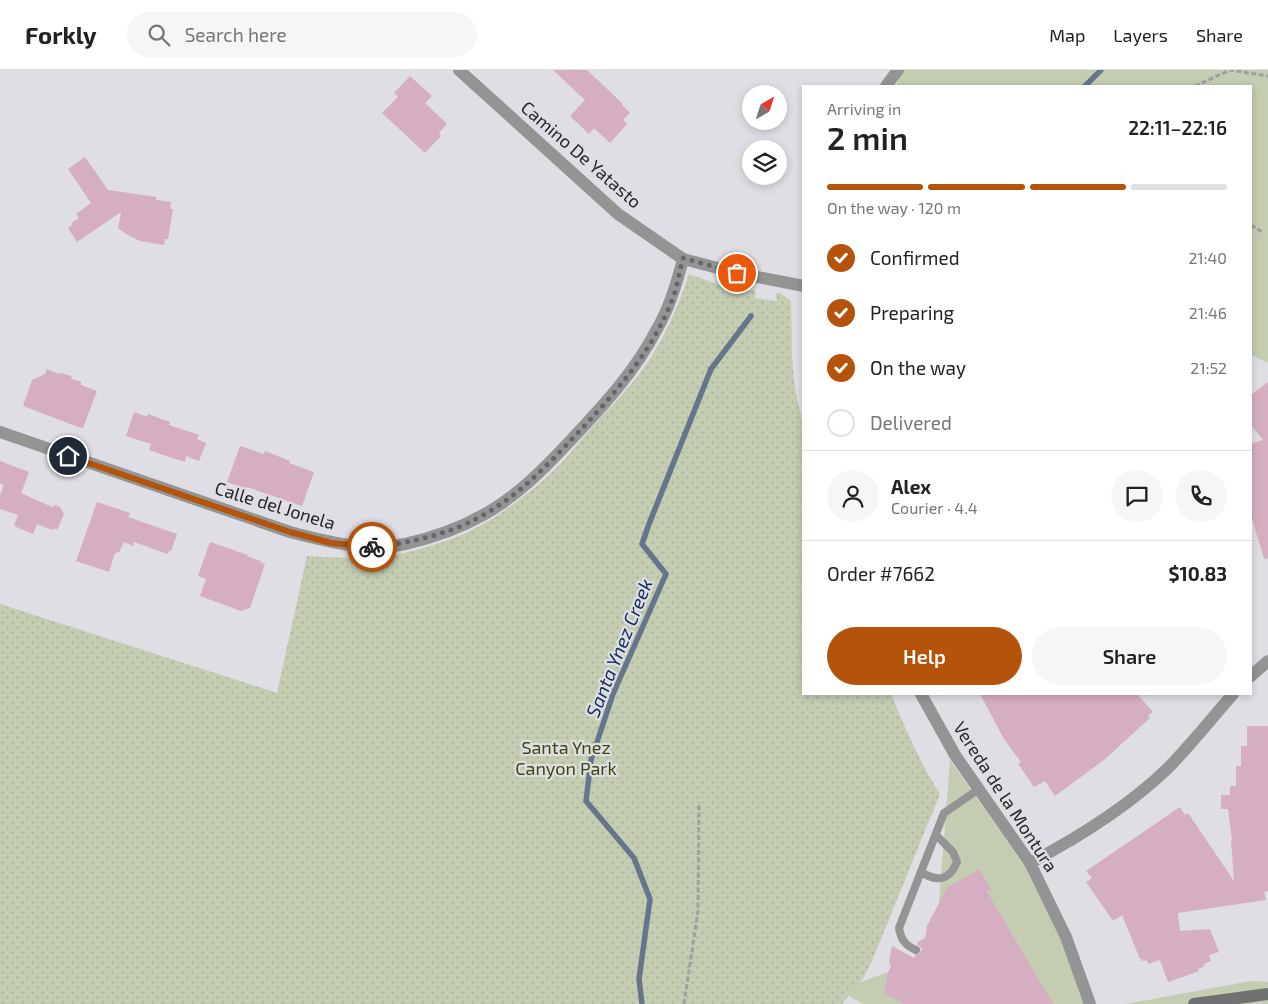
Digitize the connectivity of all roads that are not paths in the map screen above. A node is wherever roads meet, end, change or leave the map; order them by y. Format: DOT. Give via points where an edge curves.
graph roads {
  1 [pos="459,70"];
  2 [pos="898,70"];
  3 [pos="887,85"];
  4 [pos="683,258"];
  5 [pos="802,286"];
  6 [pos="0,432"];
  7 [pos="1268,661"];
  8 [pos="1252,675"];
  9 [pos="922,695"];
  10 [pos="1232,695"];
  11 [pos="979,789"];
  12 [pos="936,835"];
  13 [pos="1030,863"];
  14 [pos="921,872"];
  15 [pos="916,950"];
  16 [pos="1268,994"];
  17 [pos="1090,1004"];
  18 [pos="1194,1004"];
  1 -- 4 [label="street, Camino De Yatasto" via="618,214"];
  2 -- 3 [label="street"];
  4 -- 5 [label="street, Camino De Yatasto"];
  4 -- 6 [label="street, Calle del Jonela" via="674,292 646,351 592,419 541,472 484,515 448,531 405,544 369,547 298,535"];
  7 -- 8 [label="street"];
  9 -- 11 [label="street, Vereda de la Montura" via="955,755"];
  10 -- 13 [label="street" via="1168,768 1115,812"];
  11 -- 12 [label="lane" via="944,813"];
  11 -- 13 [label="street, Vereda de la Montura"];
  12 -- 14 [label="lane"];
  12 -- 14 [label="lane" via="953,852 957,862 953,872 942,878"];
  13 -- 17 [label="street, Vereda de la Montura" via="1066,937"];
  14 -- 15 [label="lane" via="899,928 900,937 906,945"];
  16 -- 18 [label="street"];
}
